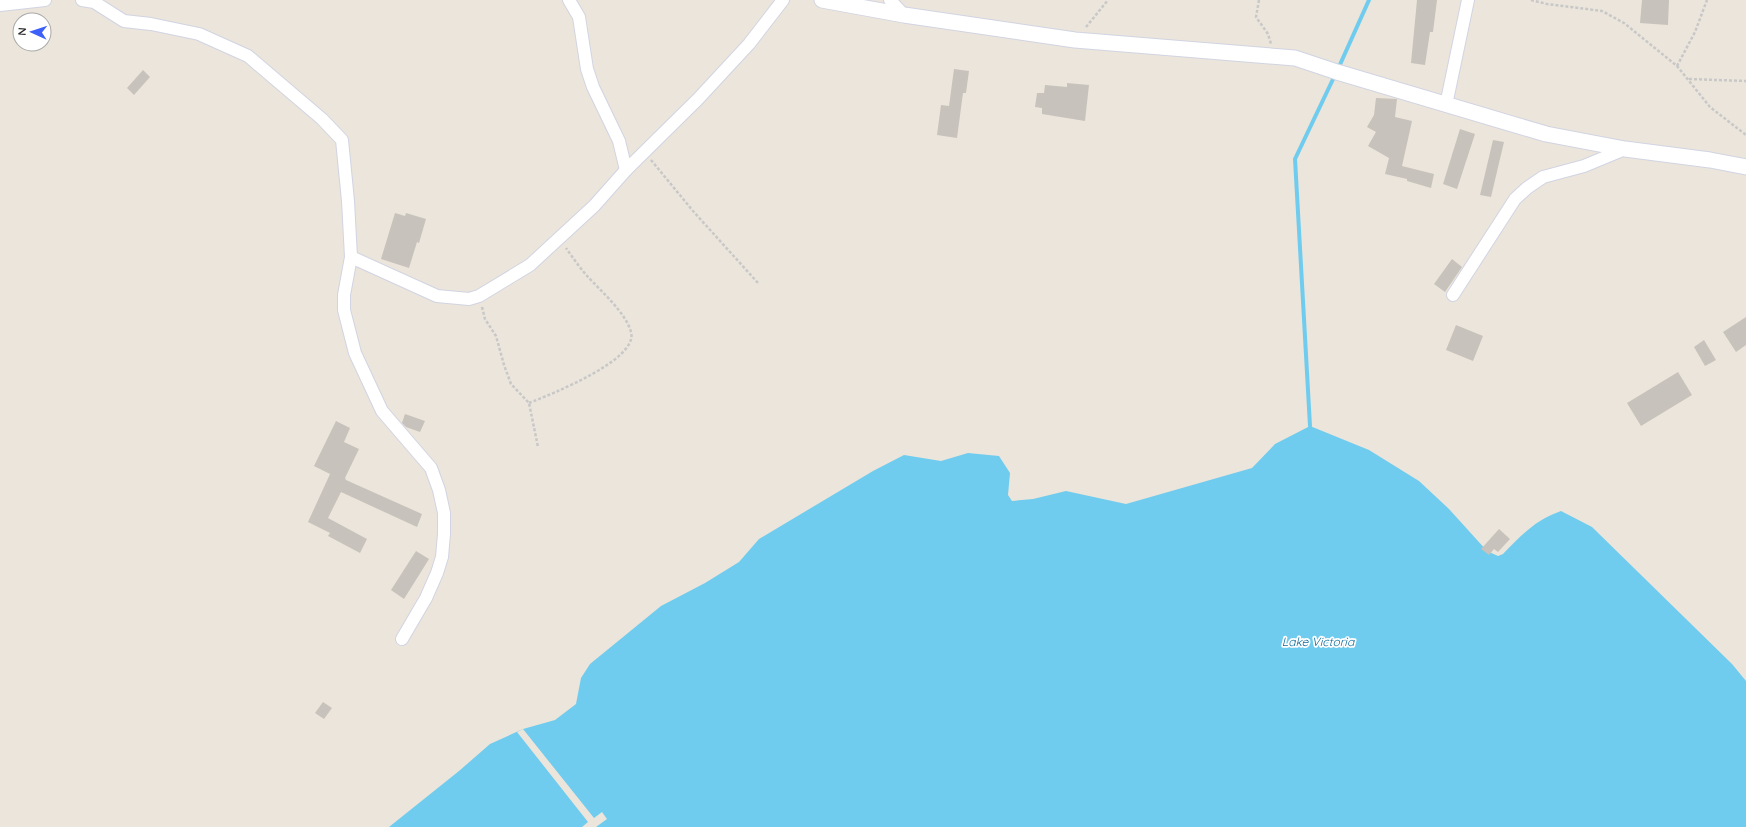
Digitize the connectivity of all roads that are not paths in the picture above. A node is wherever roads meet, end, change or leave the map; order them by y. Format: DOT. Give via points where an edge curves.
graph roads {
  1 [pos="45,0"];
  2 [pos="82,0"];
  3 [pos="569,0"];
  4 [pos="783,0"];
  5 [pos="822,0"];
  6 [pos="890,0"];
  7 [pos="1468,0"];
  8 [pos="0,5"];
  9 [pos="904,15"];
  10 [pos="1446,104"];
  11 [pos="1625,150"];
  12 [pos="1746,167"];
  13 [pos="626,170"];
  14 [pos="351,257"];
  15 [pos="1453,295"];
  16 [pos="402,639"];
  1 -- 8 [label="street"];
  2 -- 14 [label="street" via="94,2 124,21 199,34 248,56 322,119 342,140"];
  3 -- 13 [label="street" via="579,17 587,69 593,87 619,141"];
  4 -- 13 [label="street" via="749,44"];
  5 -- 9 [label="street"];
  6 -- 9 [label="street"];
  7 -- 10 [label="street"];
  9 -- 10 [label="street" via="1075,40 1295,58"];
  10 -- 11 [label="street" via="1546,134"];
  11 -- 12 [label="street"];
  11 -- 15 [label="street" via="1584,166 1543,177 1527,188 1515,199"];
  13 -- 14 [label="street" via="594,206 530,265 479,296 469,299 437,296"];
  14 -- 16 [label="street" via="344,310 354,353 382,411 431,468 444,513 444,542 437,573"];
}
